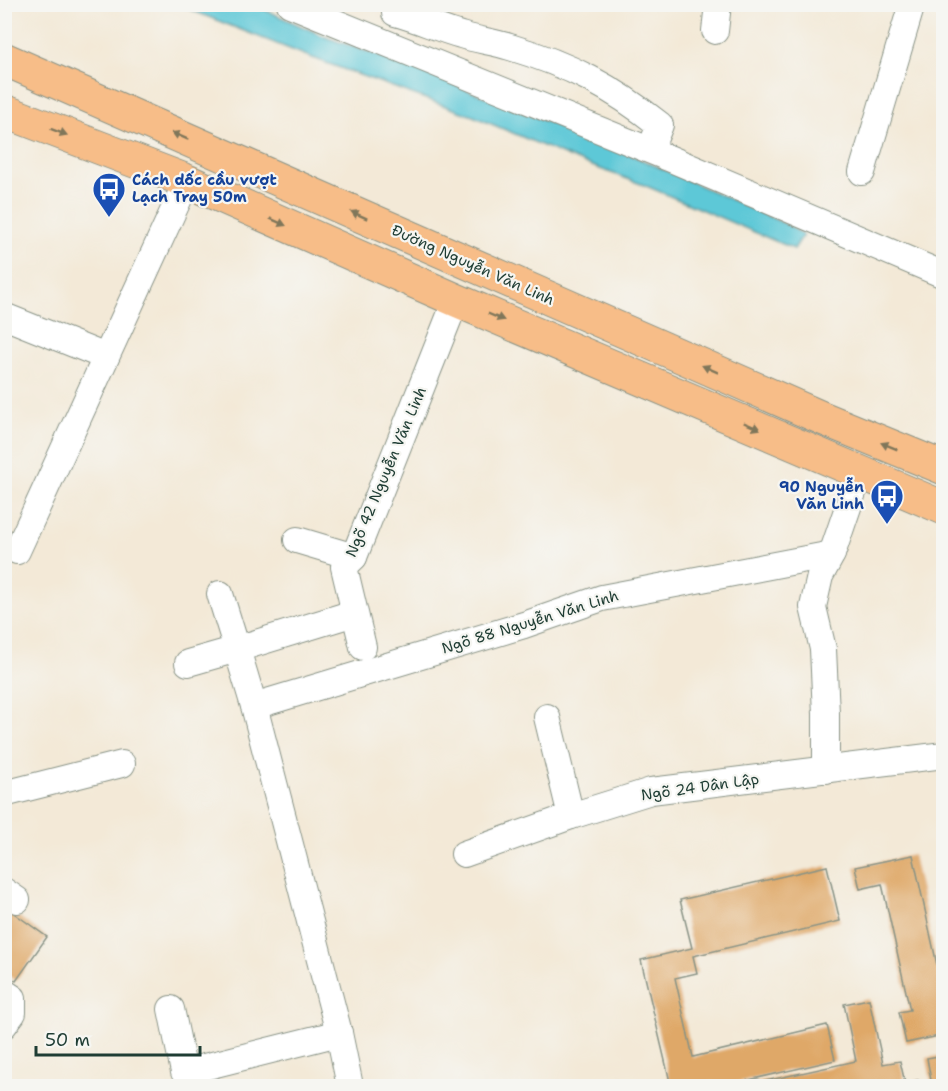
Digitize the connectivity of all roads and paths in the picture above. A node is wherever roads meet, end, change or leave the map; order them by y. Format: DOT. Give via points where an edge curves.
graph roads {
  1 [pos="290,4"];
  2 [pos="718,4"];
  3 [pos="912,4"];
  4 [pos="395,9"];
  5 [pos="715,31"];
  6 [pos="390,45"];
  7 [pos="4,60"];
  8 [pos="4,111"];
  9 [pos="650,150"];
  10 [pos="862,172"];
  11 [pos="187,181"];
  12 [pos="944,275"];
  13 [pos="456,300"];
  14 [pos="4,316"];
  15 [pos="106,357"];
  16 [pos="944,468"];
  17 [pos="860,472"];
  18 [pos="944,508"];
  19 [pos="297,540"];
  20 [pos="17,550"];
  21 [pos="832,554"];
  22 [pos="354,557"];
  23 [pos="220,594"];
  24 [pos="354,613"];
  25 [pos="363,647"];
  26 [pos="237,649"];
  27 [pos="188,663"];
  28 [pos="255,706"];
  29 [pos="547,717"];
  30 [pos="944,755"];
  31 [pos="122,764"];
  32 [pos="826,770"];
  33 [pos="4,794"];
  34 [pos="571,816"];
  35 [pos="464,854"];
  36 [pos="9,995"];
  37 [pos="171,1009"];
  38 [pos="4,1025"];
  39 [pos="339,1032"];
  40 [pos="350,1086"];
  1 -- 6 [label="street"];
  2 -- 5 [label="street"];
  3 -- 10 [label="street"];
  4 -- 6 [label="street"];
  4 -- 9 [label="street" via="460,35 553,61 595,80 660,125"];
  6 -- 9 [label="street"];
  16 -- 7 [label="highway, Đường Nguyễn Văn Linh, one-way" via="789,404"];
  8 -- 11 [label="highway, one-way"];
  9 -- 12 [label="street"];
  11 -- 13 [label="highway, one-way"];
  11 -- 15 [label="street"];
  13 -- 17 [label="highway, one-way"];
  13 -- 22 [label="street, Ngõ 42 Nguyễn Văn Linh"];
  14 -- 15 [label="street"];
  15 -- 20 [label="street"];
  17 -- 18 [label="highway"];
  17 -- 21 [label="street"];
  19 -- 22 [label="street"];
  21 -- 28 [label="street, Ngõ 88 Nguyễn Văn Linh" via="602,598"];
  21 -- 32 [label="street" via="820,576 813,607 823,649"];
  22 -- 24 [label="street, Ngõ 42 Nguyễn Văn Linh" via="344,567"];
  23 -- 26 [label="street"];
  24 -- 25 [label="street, Ngõ 42 Nguyễn Văn Linh"];
  24 -- 26 [label="street"];
  26 -- 27 [label="street"];
  26 -- 28 [label="street"];
  28 -- 39 [label="street"];
  29 -- 34 [label="street"];
  30 -- 32 [label="street, Ngõ 24 Dân Lập"];
  31 -- 33 [label="street"];
  32 -- 34 [label="street, Ngõ 24 Dân Lập" via="651,791"];
  34 -- 35 [label="street, Ngõ 24 Dân Lập"];
  36 -- 38 [label="street" via="13,1013"];
  37 -- 39 [label="street" via="184,1072"];
  39 -- 40 [label="street"];
}
